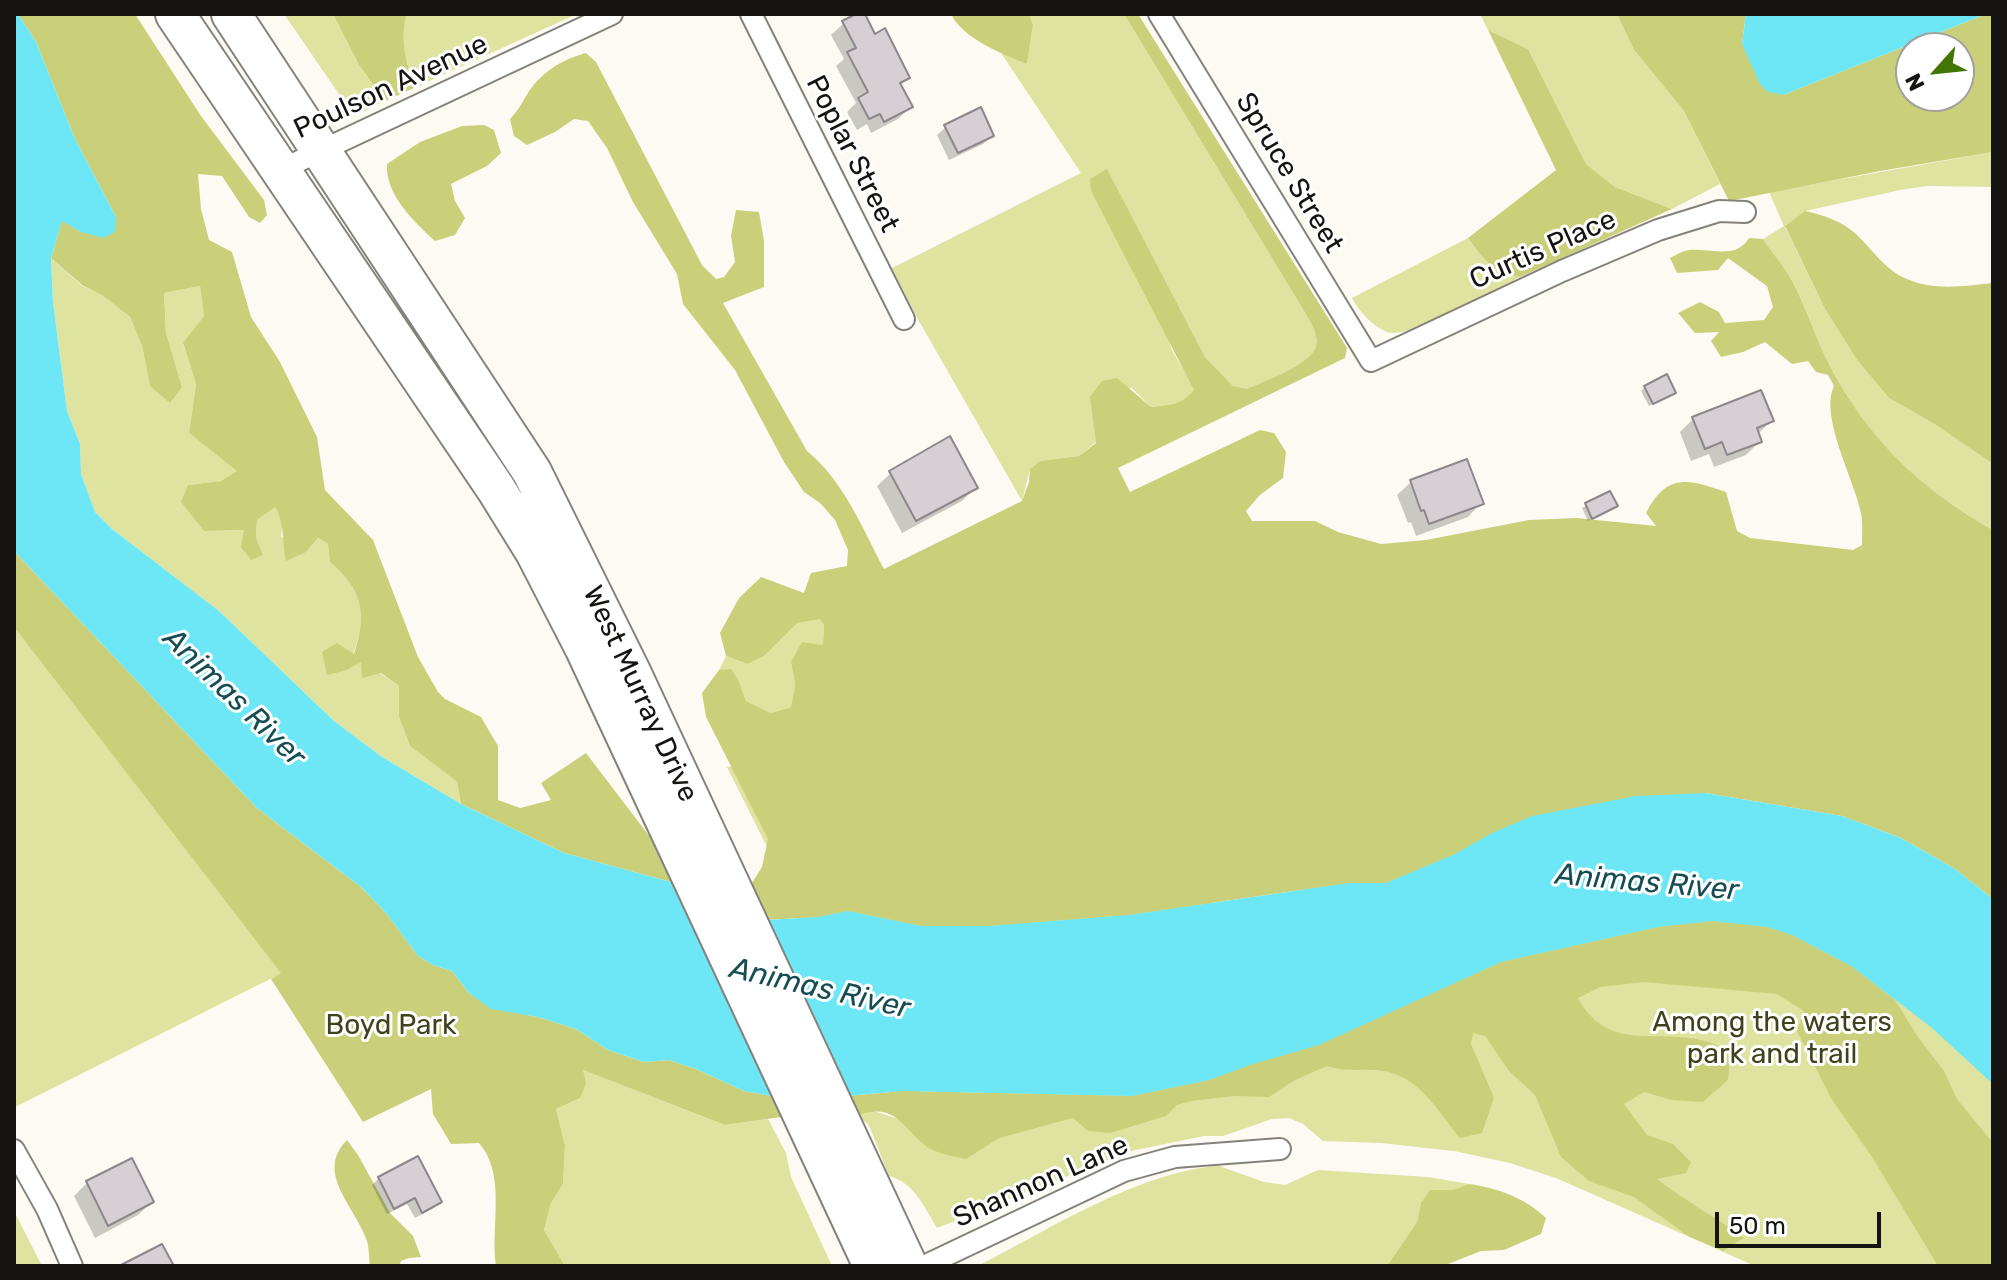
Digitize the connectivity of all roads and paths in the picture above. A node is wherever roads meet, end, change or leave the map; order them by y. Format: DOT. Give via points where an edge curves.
graph roads {
  1 [pos="175,14"];
  2 [pos="231,14"];
  3 [pos="612,14"];
  4 [pos="751,14"];
  5 [pos="1159,14"];
  6 [pos="322,150"];
  7 [pos="280,170"];
  8 [pos="1745,212"];
  9 [pos="904,319"];
  10 [pos="1371,361"];
  11 [pos="694,845"];
  12 [pos="1280,1149"];
  13 [pos="14,1150"];
  14 [pos="72,1266"];
  15 [pos="873,1266"];
  16 [pos="908,1266"];
  17 [pos="924,1266"];
  1 -- 7 [label="highway, West Murray Drive"];
  2 -- 6 [label="highway, West Murray Drive"];
  3 -- 6 [label="street, Poulson Avenue"];
  4 -- 9 [label="street, Poplar Street"];
  5 -- 10 [label="street, Spruce Street"];
  6 -- 7 [label="street, Poulson Avenue"];
  6 -- 11 [label="highway, West Murray Drive" via="532,472 600,605"];
  7 -- 11 [label="highway, West Murray Drive" via="535,552"];
  8 -- 10 [label="street, Curtis Place" via="1719,211 1643,236"];
  11 -- 15 [label="highway, West Murray Drive" via="813,1138"];
  11 -- 16 [label="highway, West Murray Drive" via="852,1146"];
  12 -- 17 [label="street, Shannon Lane" via="1175,1157 1124,1171"];
  13 -- 14 [label="street"];
}
